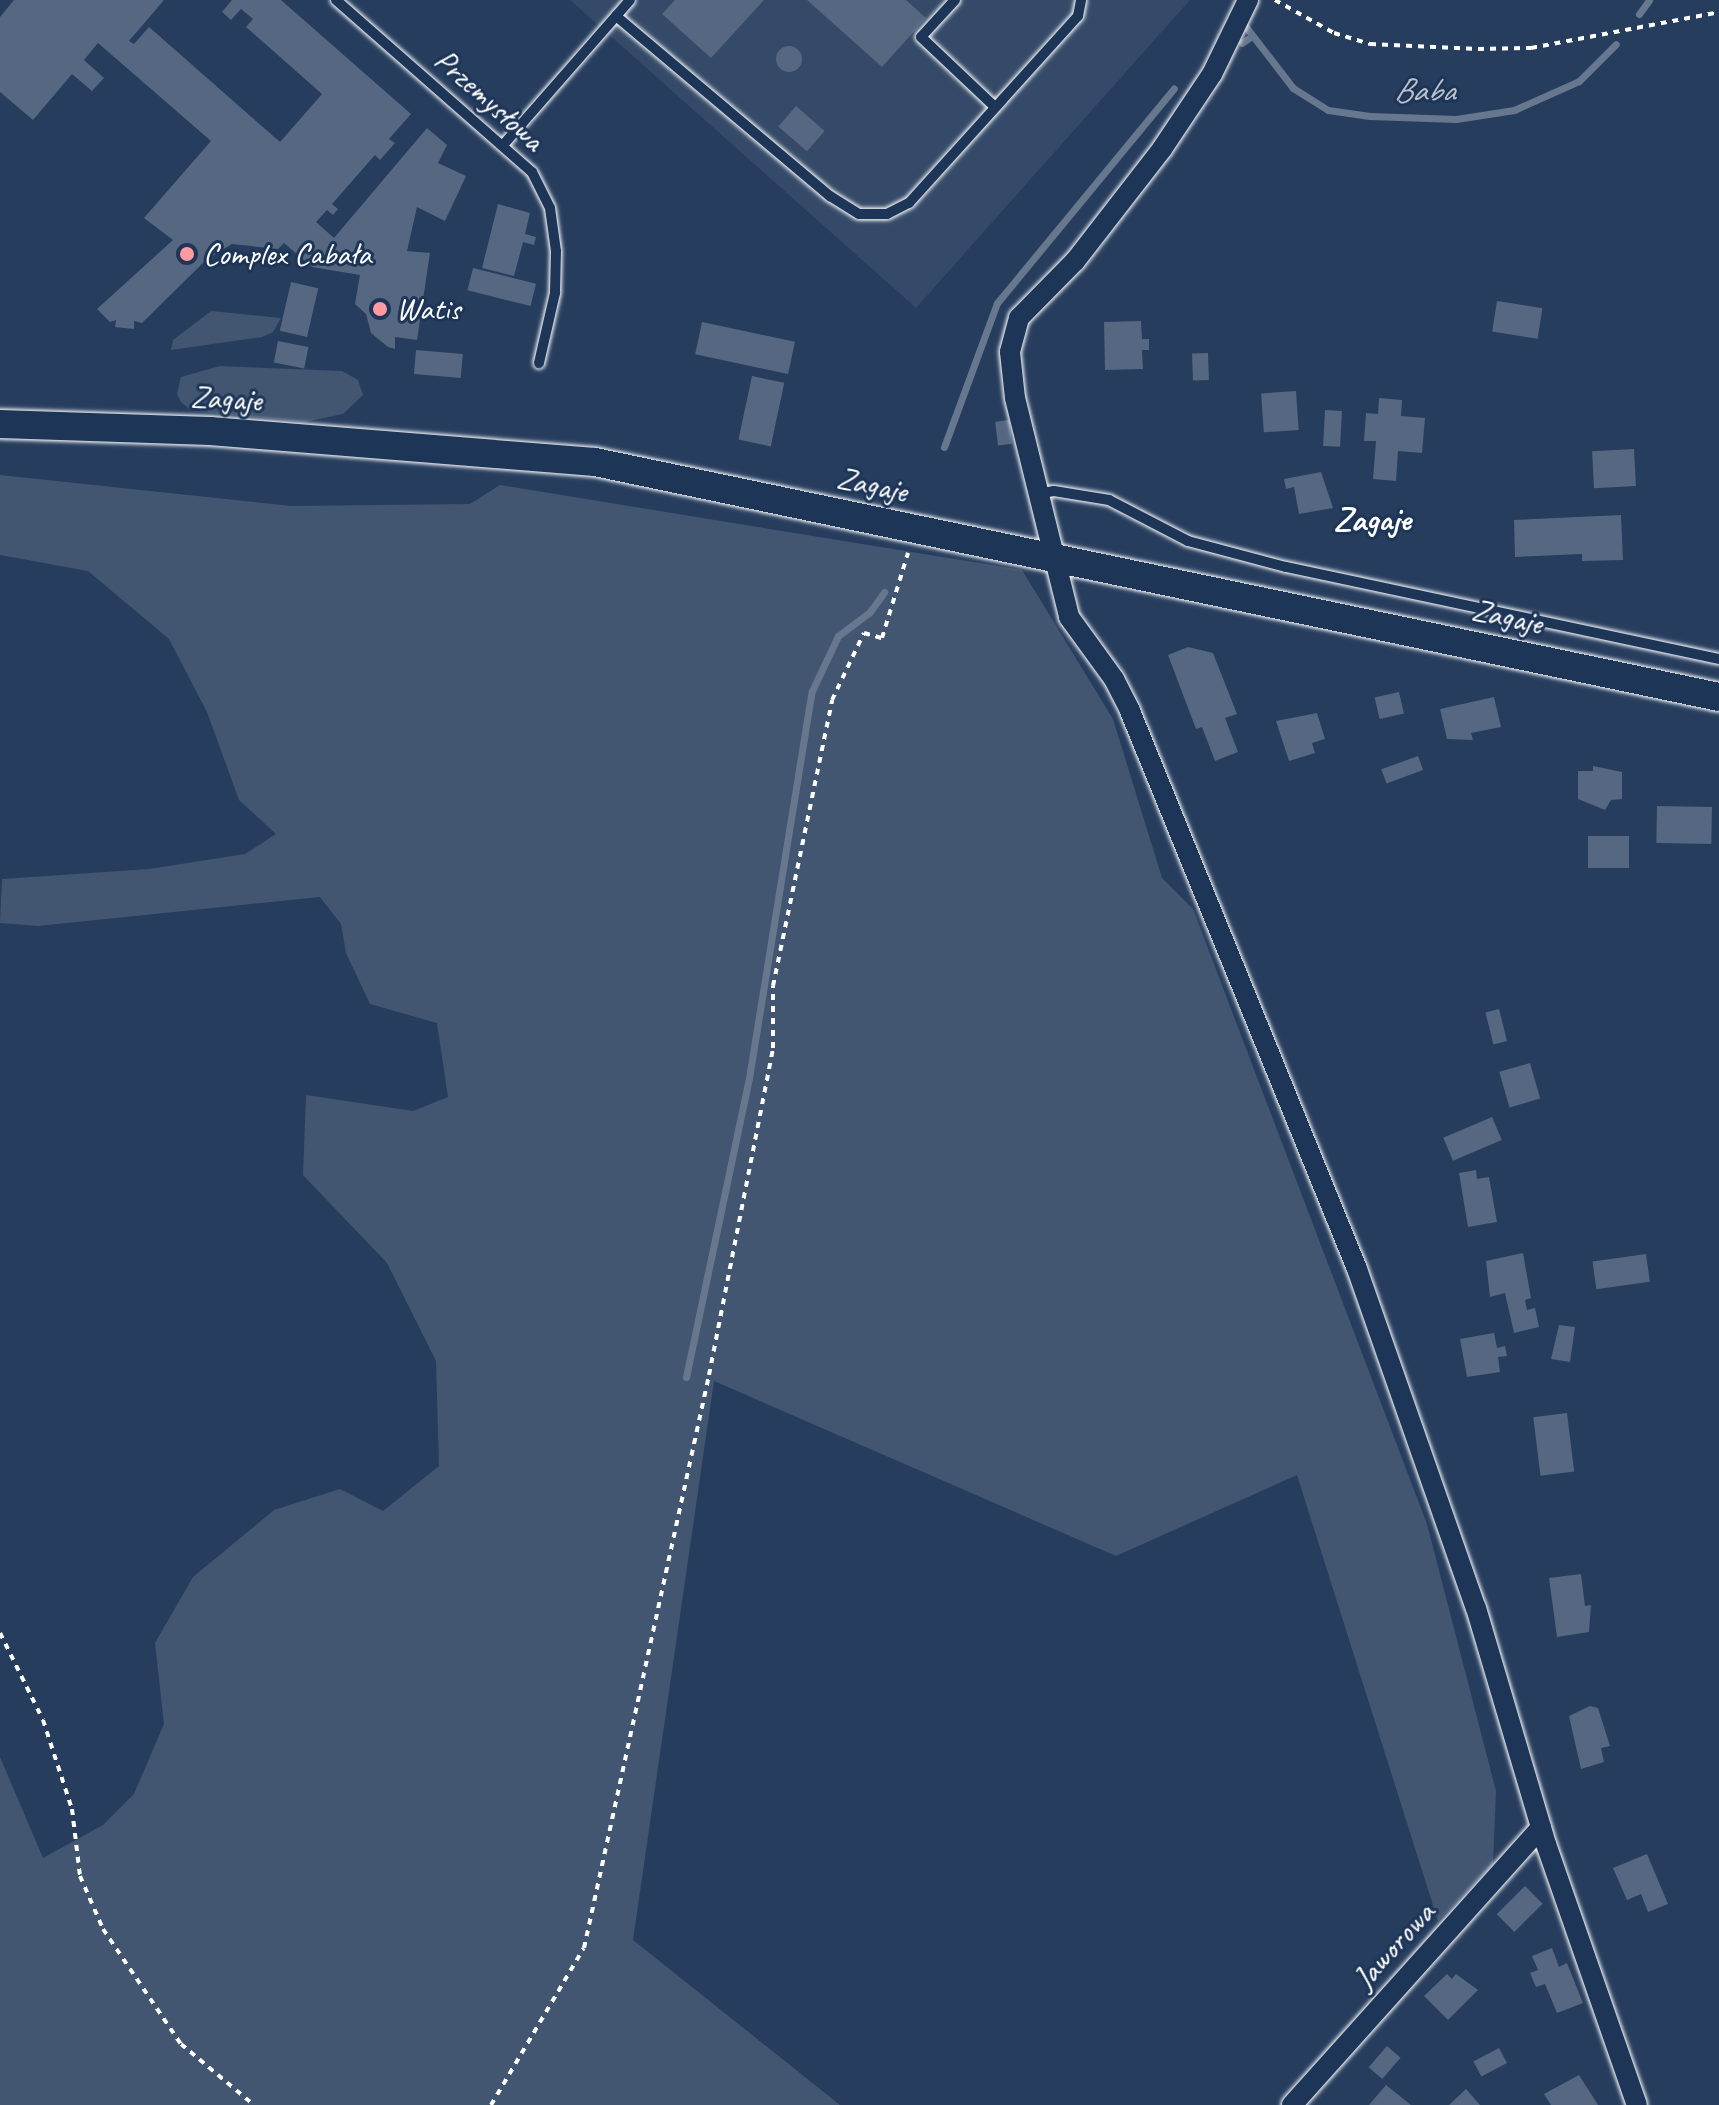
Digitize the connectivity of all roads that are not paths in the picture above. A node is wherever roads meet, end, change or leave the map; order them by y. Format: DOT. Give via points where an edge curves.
graph roads {
  1 [pos="336,0"];
  2 [pos="630,0"];
  3 [pos="955,0"];
  4 [pos="1081,0"];
  5 [pos="1248,0"];
  6 [pos="616,16"];
  7 [pos="995,107"];
  8 [pos="504,144"];
  9 [pos="539,363"];
  10 [pos="0,424"];
  11 [pos="1036,494"];
  12 [pos="1049,553"];
  13 [pos="1719,659"];
  14 [pos="1719,697"];
  15 [pos="1541,1827"];
  16 [pos="1292,2105"];
  17 [pos="1637,2105"];
  1 -- 8 [label="lane, Przemysłowa"];
  2 -- 6 [label="lane"];
  3 -- 7 [label="lane" via="921,37"];
  4 -- 7 [label="lane" via="1078,16"];
  5 -- 11 [label="street" via="1212,74 1162,149 1075,261 1019,318 1012,368"];
  6 -- 7 [label="lane" via="830,196 859,214 887,214 909,203"];
  6 -- 8 [label="lane"];
  8 -- 9 [label="lane, Przemysłowa" via="532,172 550,208 555,293"];
  10 -- 12 [label="main road, Zagaje" via="210,431 595,462"];
  11 -- 12 [label="street"];
  11 -- 13 [label="lane" via="1054,491 1109,500 1188,541 1286,567"];
  12 -- 14 [label="main road, Zagaje"];
  12 -- 15 [label="street" via="1069,617 1130,711 1357,1269 1476,1608"];
  15 -- 16 [label="street, Jaworowa"];
  15 -- 17 [label="street"];
}
